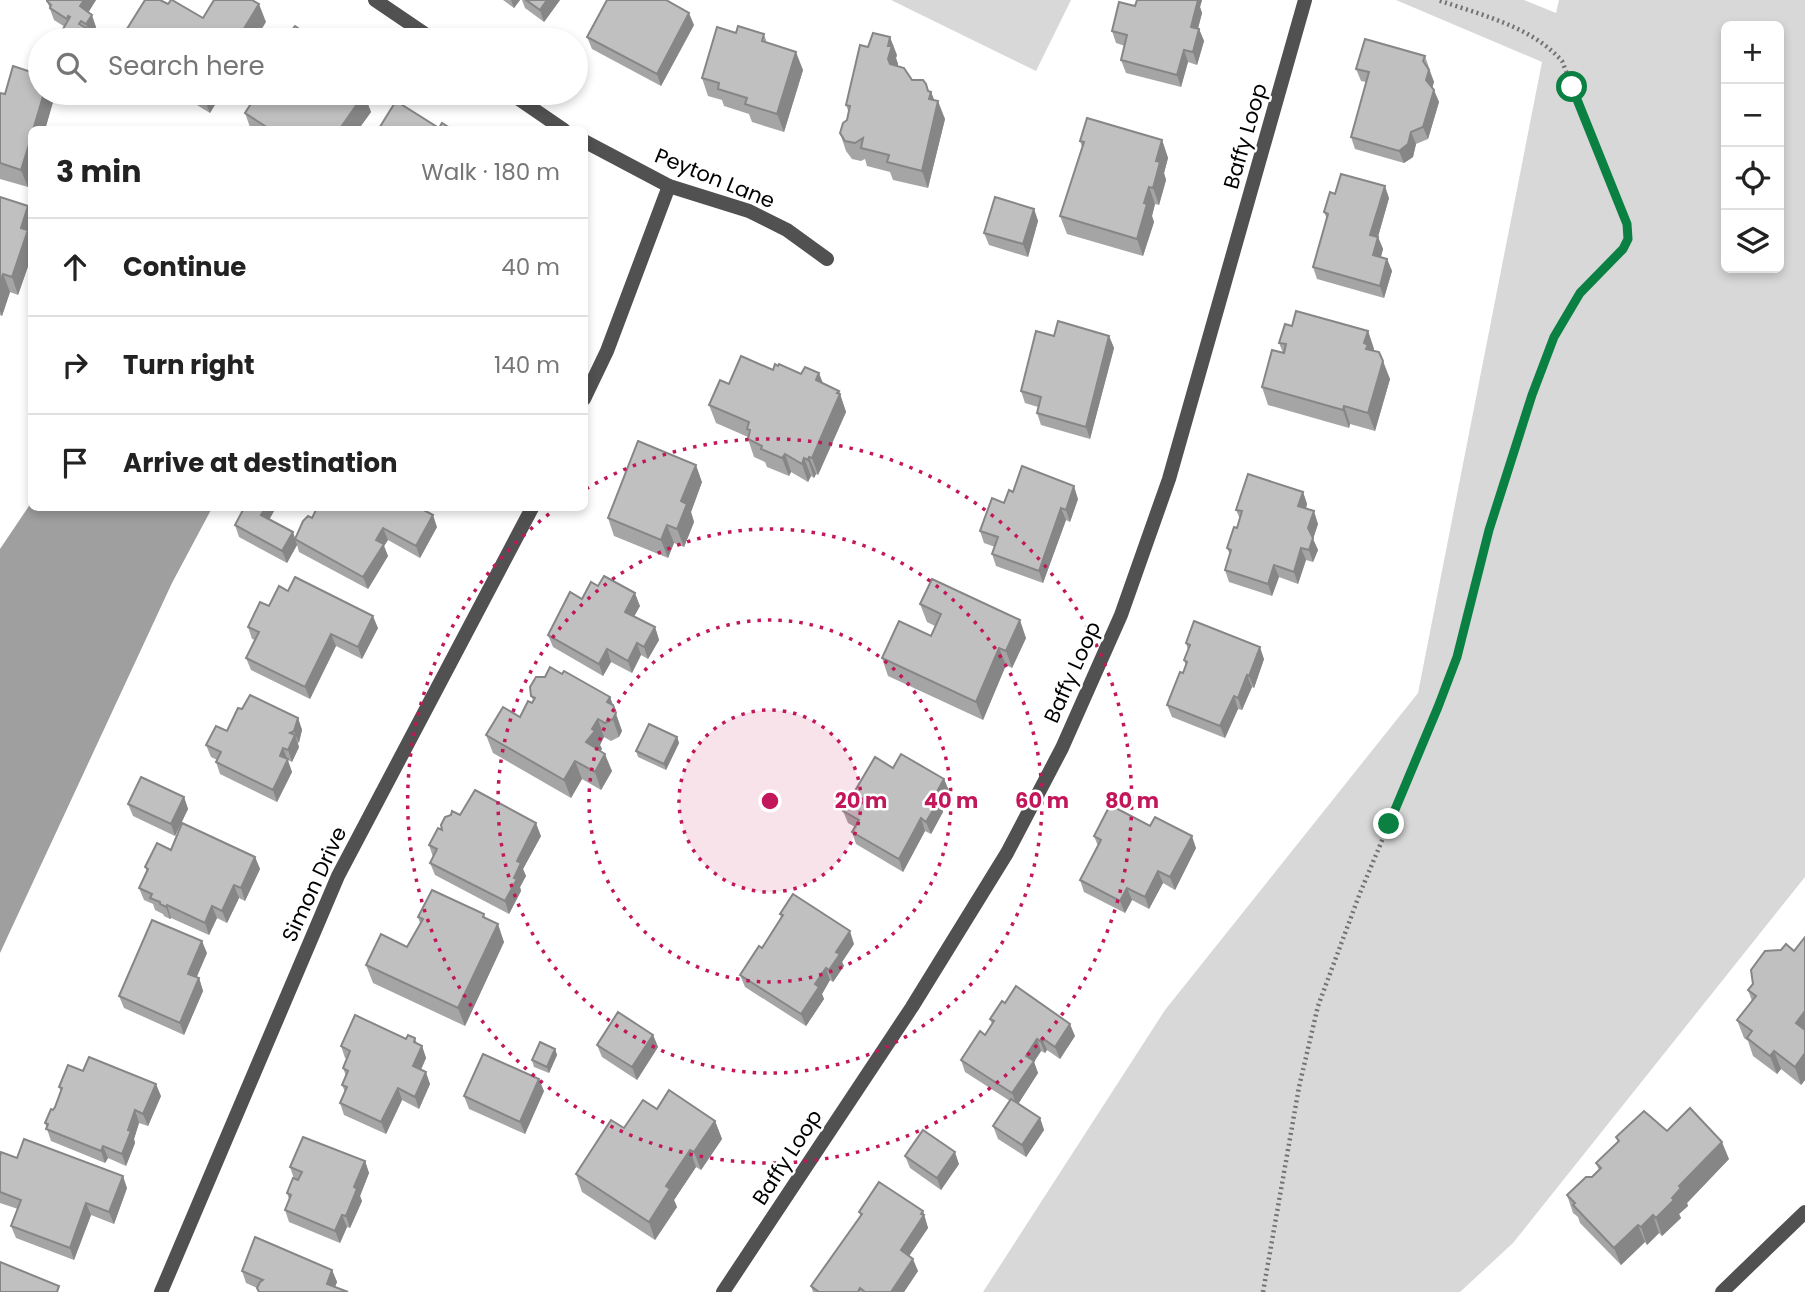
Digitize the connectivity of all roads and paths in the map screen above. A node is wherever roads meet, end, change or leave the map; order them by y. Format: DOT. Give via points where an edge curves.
graph roads {
  1 [pos="375,0"];
  2 [pos="1305,0"];
  3 [pos="1438,0"];
  4 [pos="416,28"];
  5 [pos="528,105"];
  6 [pos="558,126"];
  7 [pos="588,143"];
  8 [pos="669,186"];
  9 [pos="827,259"];
  10 [pos="588,391"];
  11 [pos="530,511"];
  12 [pos="1805,1212"];
  13 [pos="161,1292"];
  14 [pos="723,1292"];
  15 [pos="1263,1292"];
  16 [pos="1722,1292"];
  1 -- 4 [label="street"];
  2 -- 14 [label="street, Baffy Loop" via="1168,479 1121,615 1062,748 1007,853 956,936"];
  3 -- 15 [label="path" via="1510,24 1549,46 1562,61 1627,224 1628,239 1580,293 1554,337 1489,530 1457,657 1318,1006"];
  5 -- 6 [label="street"];
  7 -- 8 [label="street, Peyton Lane"];
  8 -- 9 [label="street, Peyton Lane" via="749,211 787,230"];
  8 -- 10 [label="street"];
  11 -- 13 [label="street, Simon Drive" via="338,876"];
  12 -- 16 [label="street"];
}
